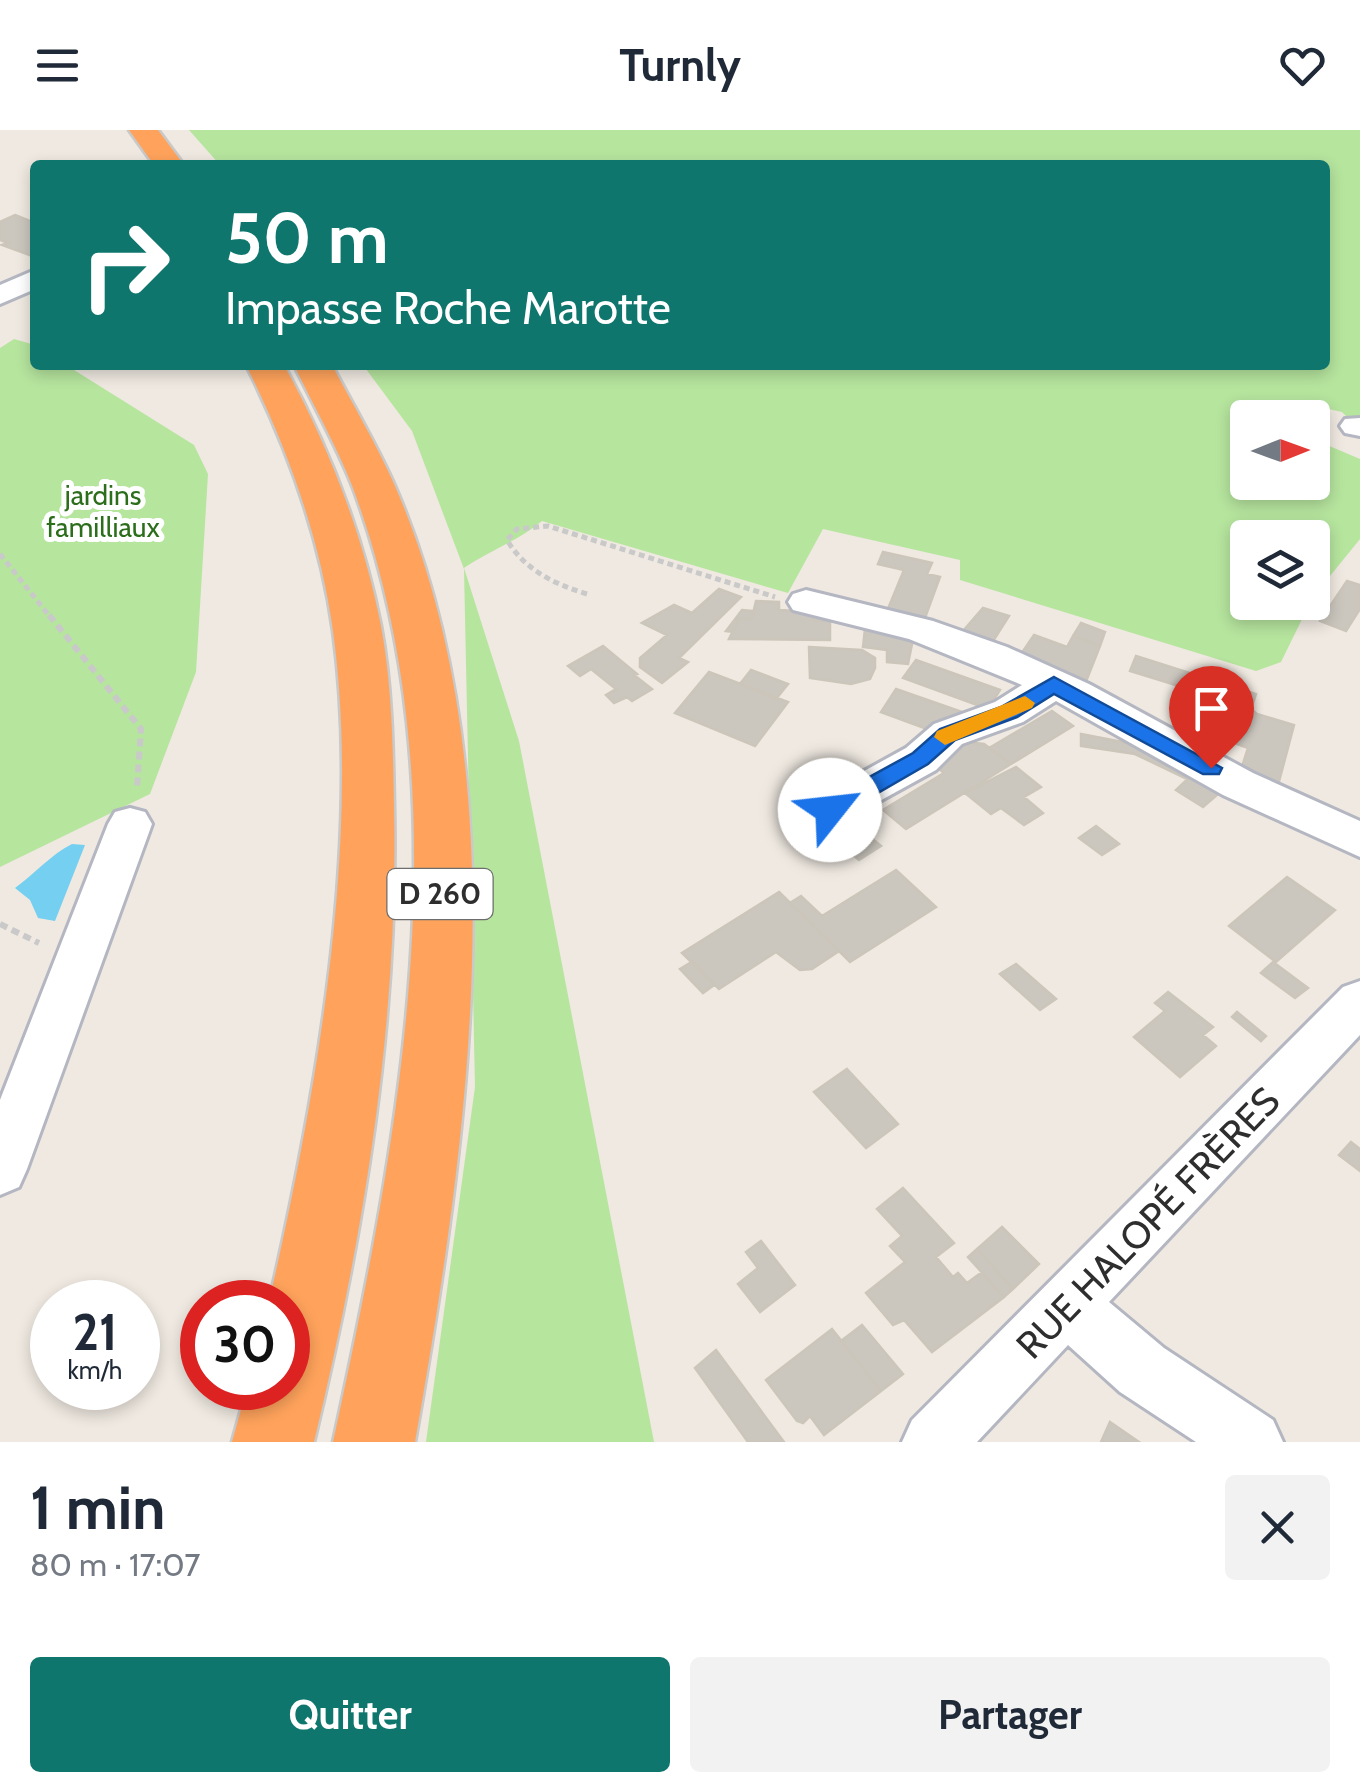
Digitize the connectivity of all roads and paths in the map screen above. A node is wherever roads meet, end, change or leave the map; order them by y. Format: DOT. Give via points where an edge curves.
graph roads {
  1 [pos="142,130"];
  2 [pos="165,160"];
  3 [pos="30,281"];
  4 [pos="0,296"];
  5 [pos="269,370"];
  6 [pos="317,370"];
  7 [pos="0,554"];
  8 [pos="587,594"];
  9 [pos="806,602"];
  10 [pos="1054,684"];
  11 [pos="830,810"];
  12 [pos="130,824"];
  13 [pos="1360,840"];
  14 [pos="1360,1002"];
  15 [pos="0,1169"];
  16 [pos="308,1280"];
  17 [pos="1068,1306"];
  18 [pos="281,1410"];
  19 [pos="273,1442"];
  20 [pos="374,1442"];
  21 [pos="934,1442"];
  22 [pos="1251,1442"];
  1 -- 2 [label="highway"];
  3 -- 4 [label="street"];
  5 -- 16 [label="highway, D 260" via="333,523 355,616 364,701 361,953 347,1079"];
  6 -- 20 [label="highway, D 260" via="383,508 404,576 426,664 442,796 430,1095"];
  7 -- 12 [label="path" via="140,729"];
  8 -- 9 [label="path" via="542,576 508,540 517,529 548,526 752,594"];
  9 -- 10 [label="street" via="920,630"];
  10 -- 11 [label="street" via="1009,712 948,734 920,759"];
  10 -- 13 [label="street" via="1238,784"];
  12 -- 15 [label="street"];
  14 -- 17 [label="street, RUE HALOPÉ FRÈRES"];
  17 -- 21 [label="street, RUE HALOPÉ FRÈRES"];
  17 -- 22 [label="street" via="1142,1370"];
  18 -- 19 [label="highway, D 260"];
}
